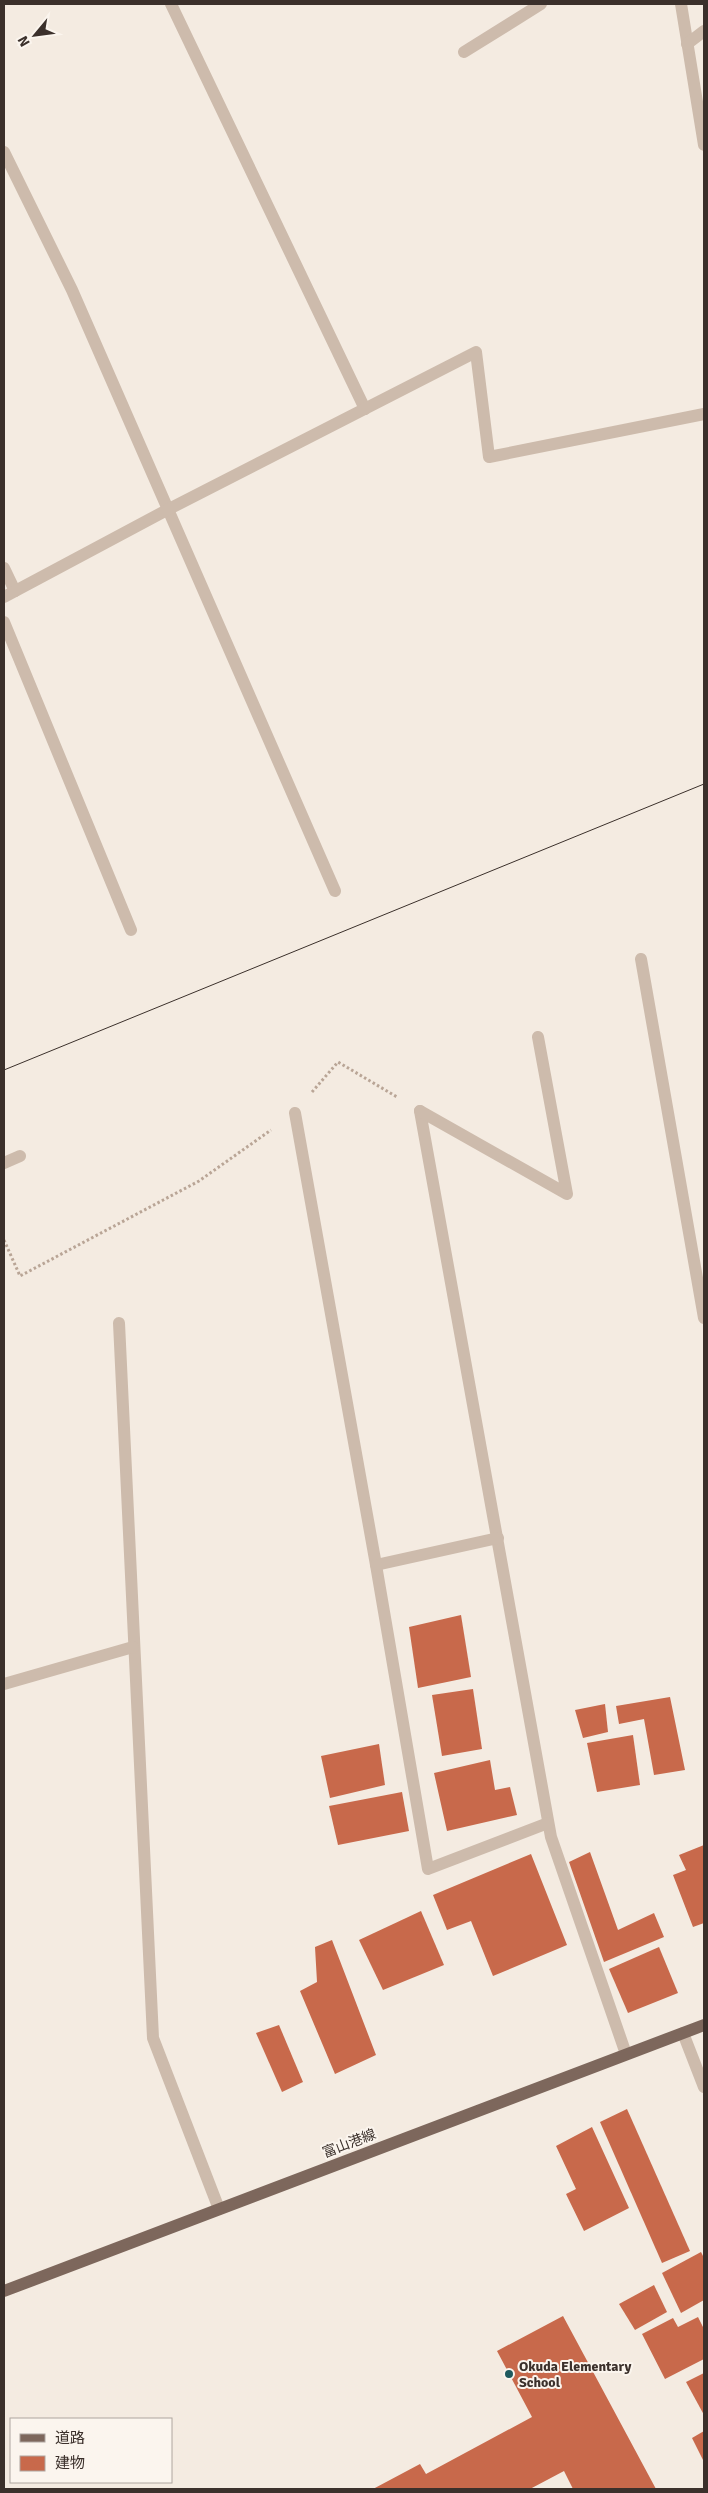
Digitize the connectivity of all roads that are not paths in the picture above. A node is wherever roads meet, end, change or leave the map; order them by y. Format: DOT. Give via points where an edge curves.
graph roads {
  1 [pos="171,4"];
  2 [pos="541,4"];
  3 [pos="681,4"];
  4 [pos="704,31"];
  5 [pos="687,44"];
  6 [pos="464,52"];
  7 [pos="704,146"];
  8 [pos="4,152"];
  9 [pos="365,409"];
  10 [pos="704,414"];
  11 [pos="167,510"];
  12 [pos="4,568"];
  13 [pos="9,594"];
  14 [pos="4,622"];
  15 [pos="335,891"];
  16 [pos="131,930"];
  17 [pos="641,959"];
  18 [pos="538,1037"];
  19 [pos="295,1113"];
  20 [pos="20,1156"];
  21 [pos="4,1164"];
  22 [pos="704,1318"];
  23 [pos="119,1323"];
  24 [pos="498,1538"];
  25 [pos="376,1565"];
  26 [pos="133,1647"];
  27 [pos="4,1684"];
  28 [pos="548,1823"];
  29 [pos="704,2025"];
  30 [pos="683,2033"];
  31 [pos="626,2054"];
  32 [pos="704,2087"];
  33 [pos="219,2209"];
  34 [pos="4,2291"];
  1 -- 9 [label="street"];
  2 -- 6 [label="street"];
  3 -- 5 [label="street"];
  4 -- 5 [label="street"];
  5 -- 7 [label="street"];
  8 -- 11 [label="street" via="72,290"];
  9 -- 10 [label="street" via="476,352 489,457"];
  9 -- 11 [label="street"];
  11 -- 13 [label="street"];
  11 -- 15 [label="street"];
  12 -- 13 [label="street"];
  14 -- 16 [label="street"];
  17 -- 22 [label="street"];
  18 -- 24 [label="street" via="567,1194 420,1110"];
  19 -- 25 [label="street"];
  20 -- 21 [label="street"];
  23 -- 26 [label="street"];
  24 -- 25 [label="street"];
  24 -- 28 [label="street"];
  25 -- 28 [label="street" via="428,1869"];
  26 -- 27 [label="street"];
  26 -- 33 [label="street" via="153,2038"];
  28 -- 31 [label="street"];
  29 -- 30 [label="main road, 富山港線"];
  30 -- 31 [label="main road, 富山港線"];
  30 -- 32 [label="street"];
  31 -- 33 [label="main road, 富山港線"];
  33 -- 34 [label="main road, 富山港線"];
}
